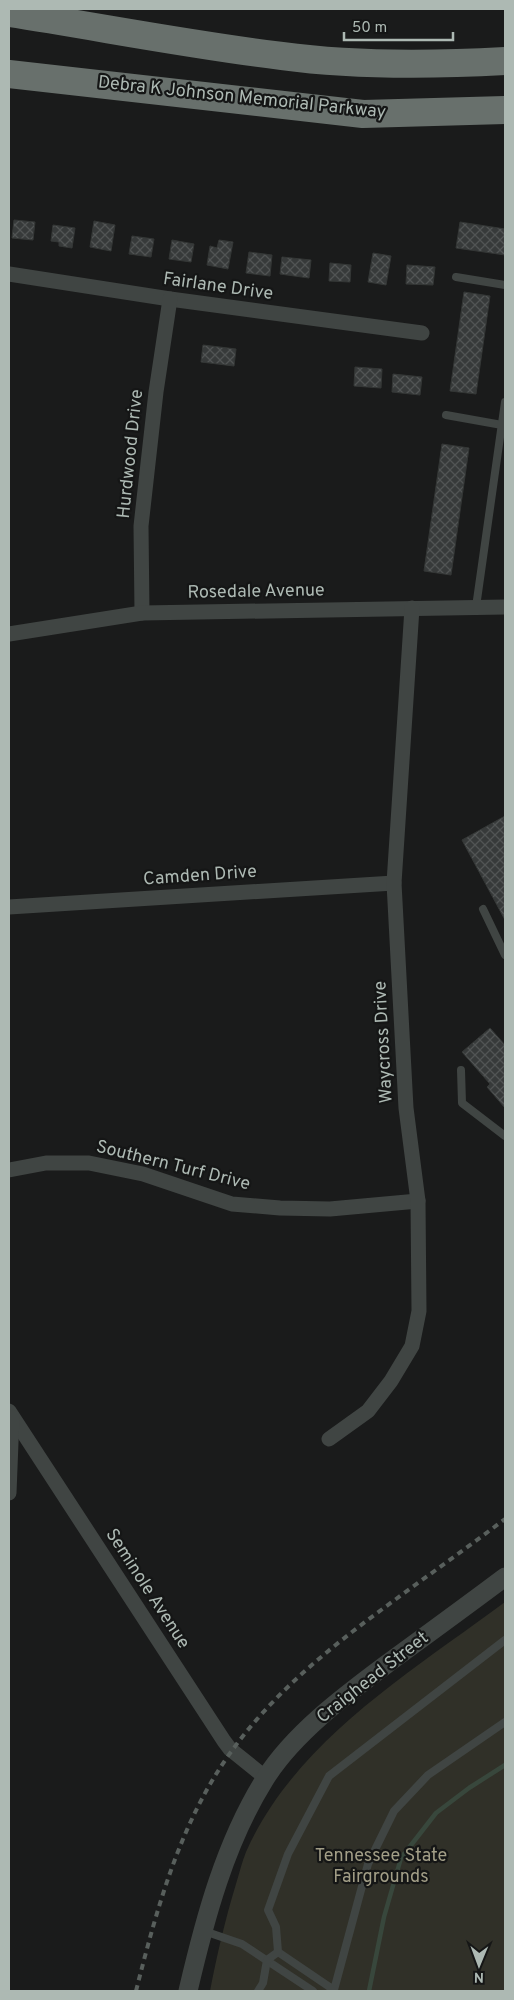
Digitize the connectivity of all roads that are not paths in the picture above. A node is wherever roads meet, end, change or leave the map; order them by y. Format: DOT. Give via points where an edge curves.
graph roads {
  1 [pos="9,13"];
  2 [pos="505,61"];
  3 [pos="9,74"];
  4 [pos="505,110"];
  5 [pos="9,274"];
  6 [pos="456,277"];
  7 [pos="505,285"];
  8 [pos="170,299"];
  9 [pos="422,333"];
  10 [pos="505,402"];
  11 [pos="446,415"];
  12 [pos="502,425"];
  13 [pos="476,607"];
  14 [pos="505,607"];
  15 [pos="412,608"];
  16 [pos="142,613"];
  17 [pos="9,634"];
  18 [pos="394,883"];
  19 [pos="9,907"];
  20 [pos="483,909"];
  21 [pos="505,955"];
  22 [pos="461,1070"];
  23 [pos="505,1136"];
  24 [pos="9,1170"];
  25 [pos="418,1201"];
  26 [pos="10,1414"];
  27 [pos="329,1439"];
  28 [pos="9,1493"];
  29 [pos="505,1577"];
  30 [pos="505,1640"];
  31 [pos="505,1722"];
  32 [pos="266,1778"];
  33 [pos="202,1931"];
  34 [pos="278,1952"];
  35 [pos="267,1960"];
  36 [pos="188,1991"];
  37 [pos="258,1991"];
  38 [pos="313,1991"];
  1 -- 2 [label="highway" via="283,56 345,61"];
  3 -- 4 [label="highway, Debra K Johnson Memorial Parkway" via="363,114"];
  5 -- 8 [label="street, Fairlane Drive"];
  6 -- 7 [label="lane"];
  8 -- 9 [label="street, Fairlane Drive"];
  8 -- 16 [label="street, Hurdwood Drive" via="141,526"];
  10 -- 12 [label="lane"];
  11 -- 12 [label="lane"];
  12 -- 13 [label="lane"];
  13 -- 14 [label="street, Rosedale Avenue"];
  13 -- 15 [label="street, Rosedale Avenue"];
  15 -- 16 [label="street, Rosedale Avenue"];
  15 -- 18 [label="street, Waycross Drive"];
  16 -- 17 [label="street, Rosedale Avenue"];
  18 -- 19 [label="street, Camden Drive"];
  18 -- 25 [label="street, Waycross Drive" via="406,1108"];
  20 -- 21 [label="lane"];
  22 -- 23 [label="lane" via="462,1103"];
  24 -- 25 [label="street, Southern Turf Drive" via="46,1163 89,1163 143,1174 232,1204 280,1208 330,1209"];
  25 -- 27 [label="street, Waycross Drive" via="419,1311 412,1346 391,1382 368,1411"];
  26 -- 28 [label="street"];
  26 -- 32 [label="street, Seminole Avenue" via="224,1741"];
  29 -- 32 [label="street, Craighead Street" via="346,1695 290,1747"];
  30 -- 34 [label="lane" via="329,1776 288,1854 268,1910 276,1927"];
  31 -- 34 [label="lane" via="428,1775 394,1811 368,1864 334,1990"];
  32 -- 33 [label="street, Craighead Street" via="234,1835"];
  33 -- 35 [label="lane" via="242,1944"];
  33 -- 36 [label="street, Craighead Street"];
  34 -- 35 [label="lane"];
  35 -- 37 [label="lane"];
  35 -- 38 [label="lane"];
}
